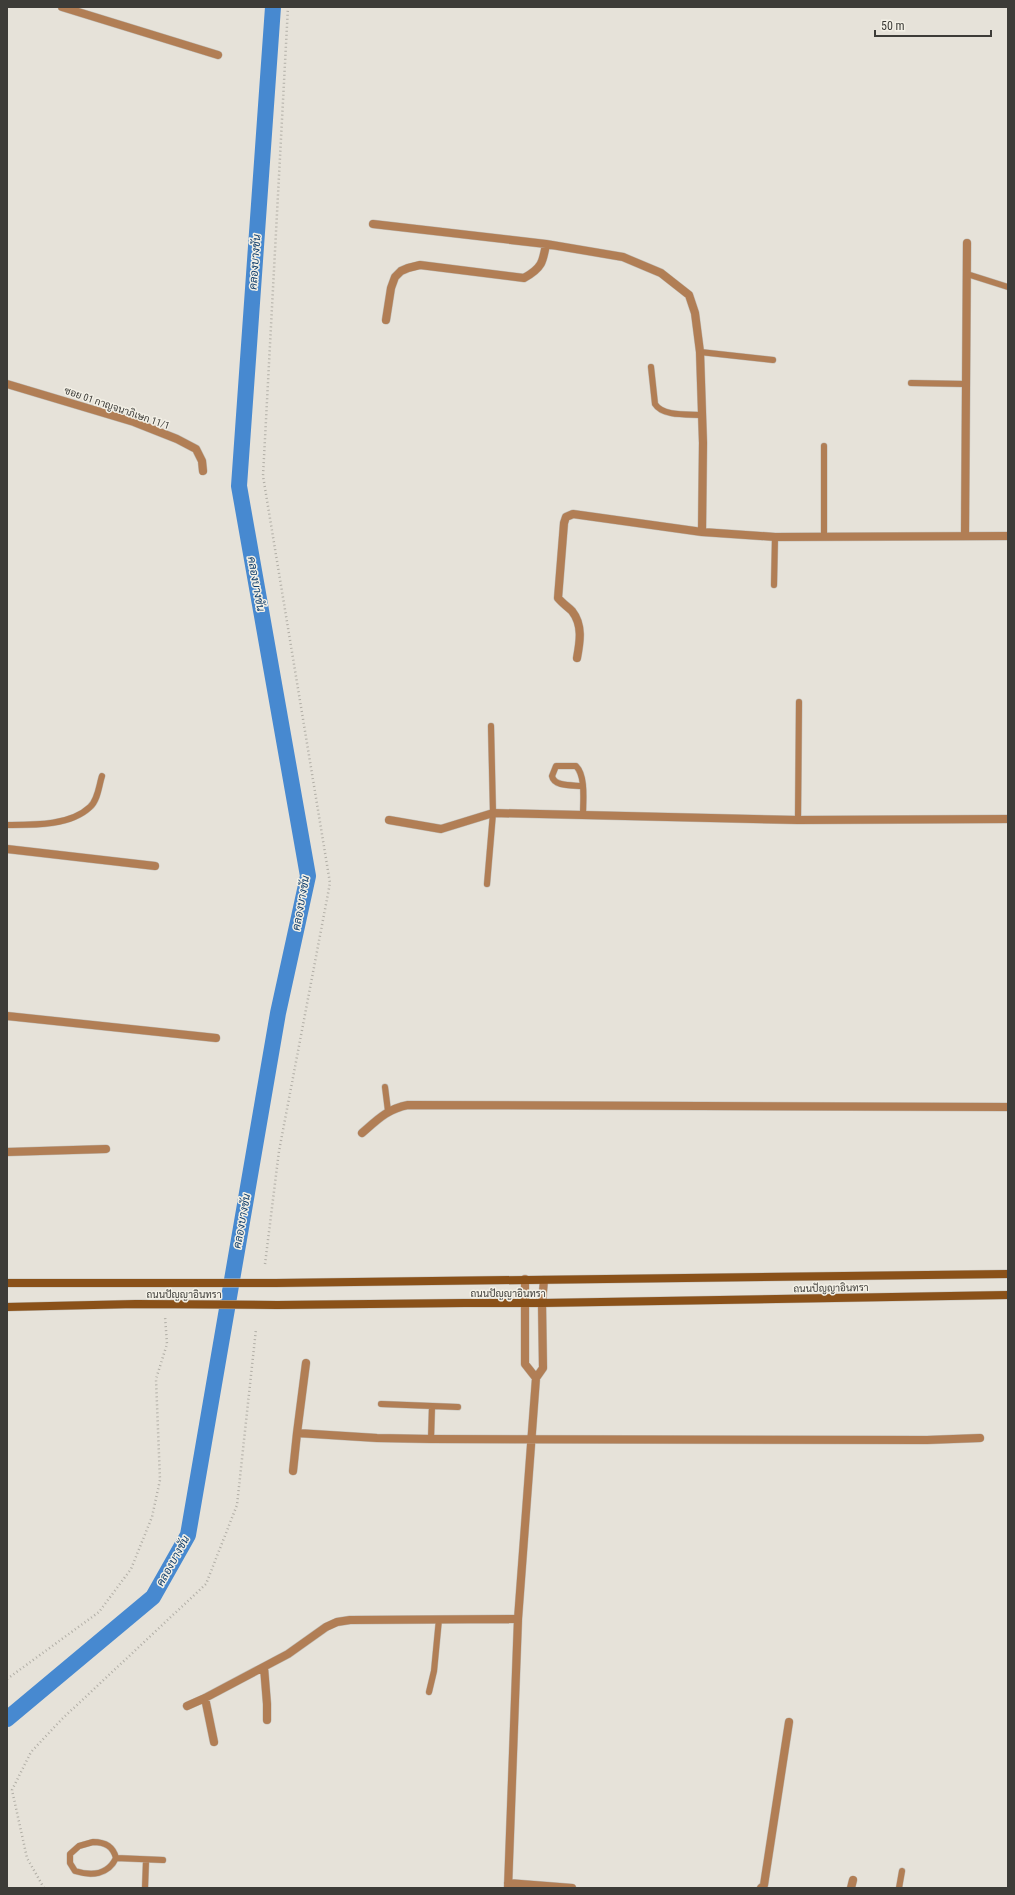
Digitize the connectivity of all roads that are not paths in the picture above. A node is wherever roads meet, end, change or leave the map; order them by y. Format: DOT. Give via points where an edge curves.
graph roads {
  1 [pos="62,7"];
  2 [pos="218,55"];
  3 [pos="373,224"];
  4 [pos="967,243"];
  5 [pos="546,244"];
  6 [pos="967,274"];
  7 [pos="1008,287"];
  8 [pos="386,320"];
  9 [pos="700,352"];
  10 [pos="773,360"];
  11 [pos="651,367"];
  12 [pos="911,383"];
  13 [pos="7,384"];
  14 [pos="966,384"];
  15 [pos="702,414"];
  16 [pos="824,446"];
  17 [pos="203,471"];
  18 [pos="702,532"];
  19 [pos="965,535"];
  20 [pos="1008,536"];
  21 [pos="775,537"];
  22 [pos="824,537"];
  23 [pos="774,585"];
  24 [pos="578,658"];
  25 [pos="799,702"];
  26 [pos="491,726"];
  27 [pos="102,776"];
  28 [pos="582,786"];
  29 [pos="493,813"];
  30 [pos="583,816"];
  31 [pos="1008,819"];
  32 [pos="389,820"];
  33 [pos="798,820"];
  34 [pos="7,825"];
  35 [pos="7,849"];
  36 [pos="155,866"];
  37 [pos="487,884"];
  38 [pos="7,1016"];
  39 [pos="216,1038"];
  40 [pos="385,1087"];
  41 [pos="1008,1108"];
  42 [pos="388,1111"];
  43 [pos="362,1133"];
  44 [pos="106,1149"];
  45 [pos="7,1152"];
  46 [pos="1008,1274"];
  47 [pos="525,1279"];
  48 [pos="544,1280"];
  49 [pos="7,1283"];
  50 [pos="1008,1296"];
  51 [pos="524,1302"];
  52 [pos="542,1303"];
  53 [pos="7,1307"];
  54 [pos="306,1363"];
  55 [pos="536,1378"];
  56 [pos="382,1404"];
  57 [pos="432,1406"];
  58 [pos="458,1407"];
  59 [pos="297,1433"];
  60 [pos="980,1438"];
  61 [pos="432,1439"];
  62 [pos="530,1440"];
  63 [pos="293,1471"];
  64 [pos="439,1619"];
  65 [pos="518,1619"];
  66 [pos="264,1667"];
  67 [pos="429,1692"];
  68 [pos="206,1698"];
  69 [pos="187,1706"];
  70 [pos="267,1720"];
  71 [pos="789,1722"];
  72 [pos="214,1742"];
  73 [pos="116,1858"];
  74 [pos="163,1860"];
  75 [pos="146,1861"];
  76 [pos="902,1871"];
  77 [pos="508,1886"];
  78 [pos="145,1888"];
  79 [pos="572,1888"];
  80 [pos="761,1888"];
  81 [pos="899,1888"];
  1 -- 2 [label="street"];
  3 -- 5 [label="street"];
  4 -- 6 [label="street"];
  5 -- 8 [label="street" via="540,267 524,278 420,265 401,271 395,277 391,288"];
  5 -- 9 [label="street" via="623,257 661,273 689,295 695,313"];
  6 -- 7 [label="lane"];
  6 -- 14 [label="street"];
  9 -- 10 [label="lane"];
  9 -- 15 [label="street"];
  11 -- 15 [label="lane" via="657,407 675,413"];
  12 -- 14 [label="lane"];
  13 -- 17 [label="street, ซอย 01 กาญจนาภิเษก 11/1" via="134,422 177,439 196,449 202,461"];
  14 -- 19 [label="street"];
  15 -- 18 [label="street"];
  16 -- 22 [label="lane"];
  18 -- 21 [label="street"];
  18 -- 24 [label="street" via="573,514 566,516 558,598 578,621 581,638"];
  19 -- 20 [label="street"];
  19 -- 22 [label="street"];
  21 -- 22 [label="street"];
  21 -- 23 [label="lane"];
  25 -- 33 [label="lane"];
  26 -- 29 [label="lane"];
  27 -- 34 [label="lane" via="91,807 65,821"];
  28 -- 28 [label="lane" via="580,770 576,766 556,766 552,776 555,781 560,784"];
  28 -- 30 [label="lane"];
  29 -- 30 [label="street"];
  29 -- 32 [label="street" via="441,829"];
  29 -- 37 [label="lane"];
  30 -- 33 [label="street"];
  31 -- 33 [label="street"];
  35 -- 36 [label="street"];
  38 -- 39 [label="street"];
  40 -- 42 [label="lane"];
  41 -- 42 [label="street" via="408,1105"];
  42 -- 43 [label="street"];
  44 -- 45 [label="street"];
  46 -- 48 [label="main road, ถนนปัญญาอินทรา"];
  47 -- 48 [label="main road, ถนนปัญญาอินทรา"];
  47 -- 49 [label="main road, ถนนปัญญาอินทรา" via="276,1283"];
  47 -- 51 [label="street"];
  48 -- 52 [label="street"];
  50 -- 52 [label="main road, ถนนปัญญาอินทรา"];
  51 -- 52 [label="main road, ถนนปัญญาอินทรา"];
  51 -- 53 [label="main road, ถนนปัญญาอินทรา"];
  51 -- 55 [label="street" via="525,1364"];
  52 -- 55 [label="street" via="543,1368"];
  54 -- 59 [label="street"];
  55 -- 62 [label="street"];
  56 -- 57 [label="lane"];
  57 -- 58 [label="lane"];
  57 -- 61 [label="lane"];
  59 -- 61 [label="street"];
  59 -- 63 [label="street"];
  60 -- 62 [label="street"];
  61 -- 62 [label="street"];
  62 -- 65 [label="street"];
  64 -- 65 [label="street"];
  64 -- 66 [label="street" via="337,1622"];
  64 -- 67 [label="lane" via="434,1671"];
  65 -- 77 [label="street"];
  66 -- 68 [label="street"];
  66 -- 70 [label="street"];
  68 -- 69 [label="street"];
  68 -- 72 [label="street"];
  71 -- 80 [label="street" via="764,1885"];
  73 -- 73 [label="lane" via="108,1869 94,1874 75,1871 69,1859 73,1850 79,1846 100,1842 113,1849"];
  73 -- 75 [label="lane"];
  74 -- 75 [label="lane"];
  75 -- 78 [label="lane"];
  76 -- 81 [label="lane"];
  77 -- 79 [label="street"];
}
